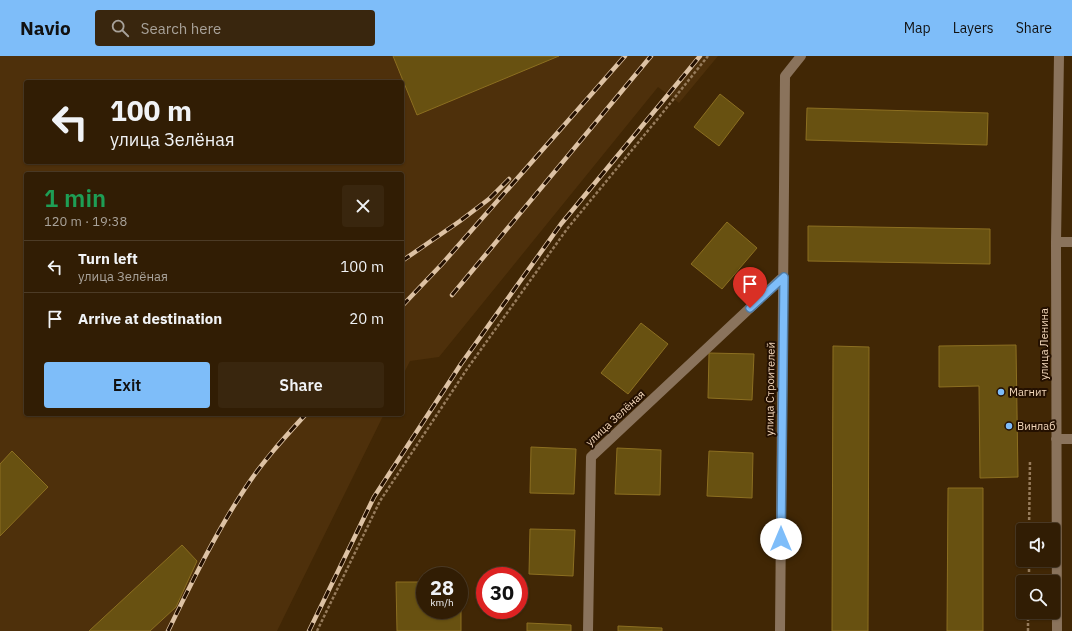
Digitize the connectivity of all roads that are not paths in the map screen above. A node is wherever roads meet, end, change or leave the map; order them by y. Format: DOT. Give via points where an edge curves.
graph roads {
  1 [pos="801,56"];
  2 [pos="1059,56"];
  3 [pos="1056,242"];
  4 [pos="1072,242"];
  5 [pos="784,277"];
  6 [pos="1056,439"];
  7 [pos="1072,439"];
  8 [pos="588,631"];
  9 [pos="780,631"];
  10 [pos="1057,631"];
  1 -- 5 [label="street, улица Строителей" via="785,76"];
  2 -- 3 [label="street, улица Ленина"];
  3 -- 4 [label="street"];
  3 -- 6 [label="street, улица Ленина"];
  5 -- 8 [label="street, улица Зелёная" via="591,457"];
  5 -- 9 [label="street, улица Строителей"];
  6 -- 7 [label="street"];
  6 -- 10 [label="street, улица Ленина"];
}
